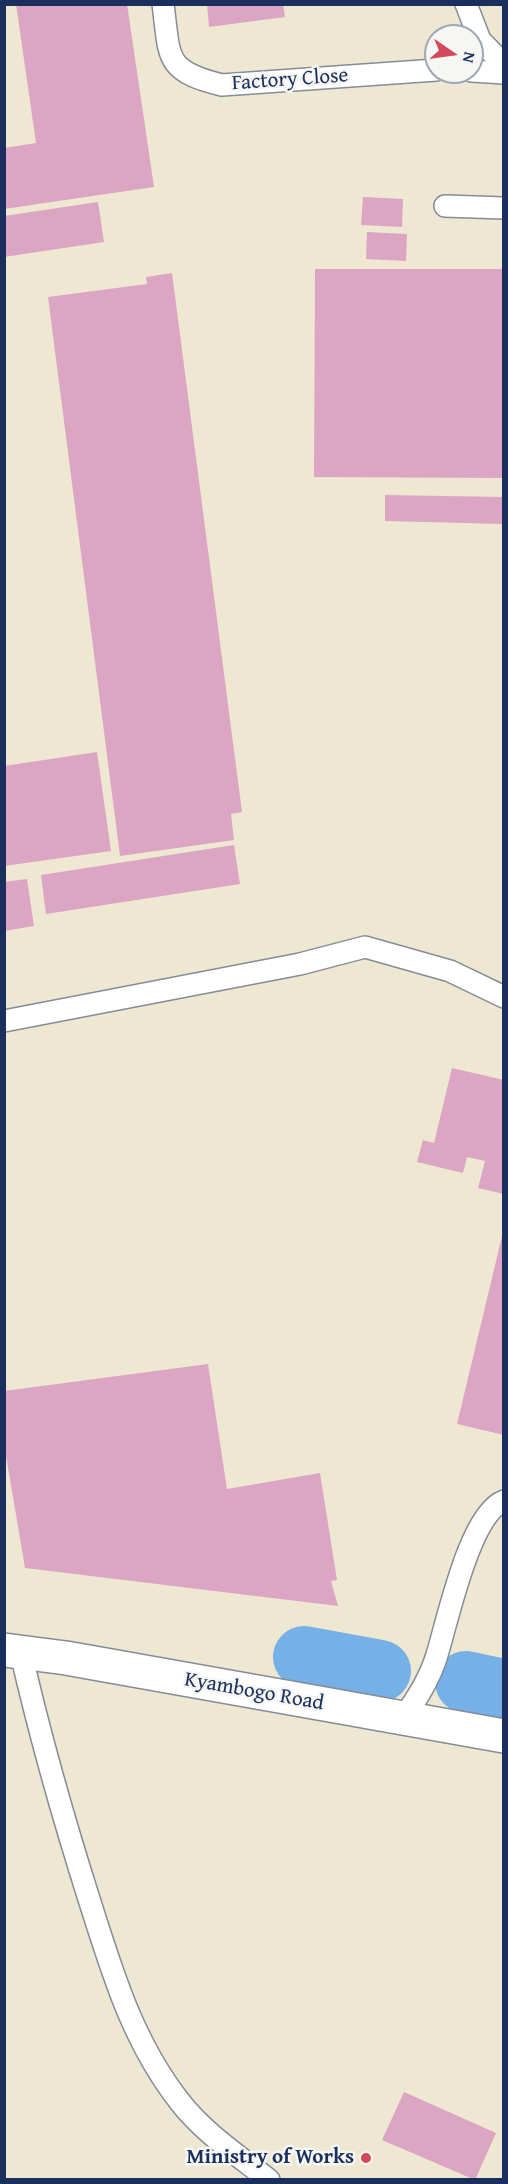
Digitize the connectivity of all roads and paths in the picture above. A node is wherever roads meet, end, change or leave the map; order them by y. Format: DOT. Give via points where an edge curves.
graph roads {
  1 [pos="163,4"];
  2 [pos="466,4"];
  3 [pos="504,65"];
  4 [pos="424,71"];
  5 [pos="484,72"];
  6 [pos="504,73"];
  7 [pos="445,206"];
  8 [pos="504,208"];
  9 [pos="504,997"];
  10 [pos="4,1021"];
  11 [pos="504,1501"];
  12 [pos="13,1651"];
  13 [pos="403,1718"];
  14 [pos="504,1736"];
  15 [pos="269,2180"];
  1 -- 4 [label="lane, Factory Close" via="170,52 181,71 196,79 222,85"];
  2 -- 3 [label="lane" via="480,40"];
  5 -- 6 [label="lane"];
  7 -- 8 [label="lane"];
  9 -- 10 [label="lane" via="450,971 365,947 300,964"];
  11 -- 13 [label="lane" via="482,1521 456,1584 436,1659 422,1691"];
  12 -- 13 [label="street, Kyambogo Road"];
  12 -- 15 [label="lane" via="130,2020 151,2061 181,2104"];
  13 -- 14 [label="street, Kyambogo Road"];
}
